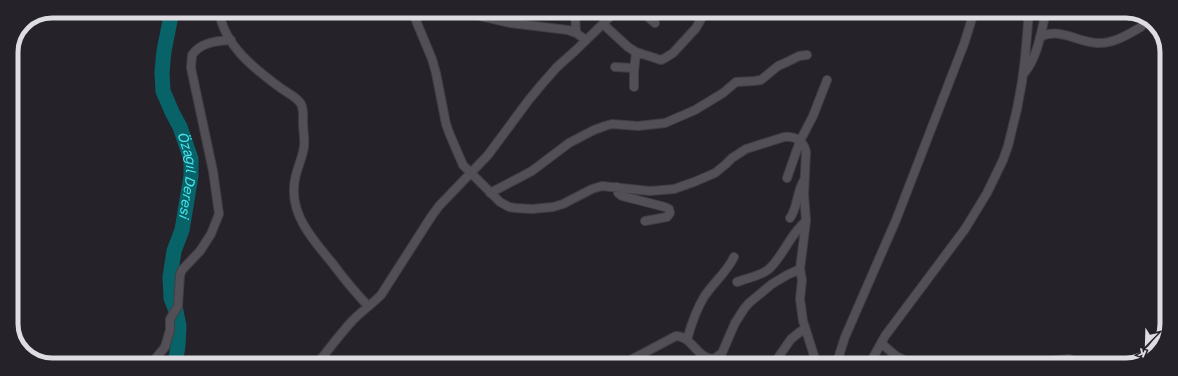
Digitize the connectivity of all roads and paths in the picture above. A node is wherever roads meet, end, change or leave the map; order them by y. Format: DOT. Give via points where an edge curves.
graph roads {
  1 [pos="220,18"];
  2 [pos="415,18"];
  3 [pos="490,18"];
  4 [pos="518,18"];
  5 [pos="575,18"];
  6 [pos="609,18"];
  7 [pos="649,18"];
  8 [pos="702,18"];
  9 [pos="972,18"];
  10 [pos="1028,18"];
  11 [pos="1045,18"];
  12 [pos="655,23"];
  13 [pos="517,24"];
  14 [pos="603,24"];
  15 [pos="1141,27"];
  16 [pos="576,33"];
  17 [pos="1040,37"];
  18 [pos="231,40"];
  19 [pos="586,40"];
  20 [pos="636,52"];
  21 [pos="807,55"];
  22 [pos="615,67"];
  23 [pos="634,68"];
  24 [pos="1023,74"];
  25 [pos="827,80"];
  26 [pos="634,87"];
  27 [pos="800,141"];
  28 [pos="471,173"];
  29 [pos="787,178"];
  30 [pos="804,179"];
  31 [pos="617,187"];
  32 [pos="490,193"];
  33 [pos="790,218"];
  34 [pos="645,221"];
  35 [pos="806,221"];
  36 [pos="734,257"];
  37 [pos="800,269"];
  38 [pos="737,282"];
  39 [pos="368,306"];
  40 [pos="805,328"];
  41 [pos="687,340"];
  42 [pos="881,343"];
  43 [pos="156,358"];
  44 [pos="322,358"];
  45 [pos="634,358"];
  46 [pos="777,358"];
  47 [pos="815,358"];
  48 [pos="838,358"];
  49 [pos="873,358"];
  50 [pos="900,358"];
  1 -- 18 [label="street"];
  2 -- 28 [label="street" via="432,59 446,124 463,165"];
  3 -- 13 [label="street"];
  4 -- 13 [label="street"];
  5 -- 16 [label="street"];
  6 -- 14 [label="street"];
  7 -- 12 [label="street"];
  8 -- 20 [label="street" via="673,53 665,58 661,60"];
  9 -- 48 [label="street" via="896,220"];
  10 -- 24 [label="street"];
  11 -- 17 [label="street"];
  13 -- 16 [label="street"];
  14 -- 19 [label="street"];
  14 -- 20 [label="street"];
  15 -- 17 [label="street" via="1104,43 1087,42 1051,33"];
  16 -- 19 [label="street"];
  17 -- 24 [label="street" via="1036,52"];
  18 -- 39 [label="street" via="245,60 294,97 301,106 304,146 294,188 297,210 314,241"];
  18 -- 43 [label="street" via="201,46 192,54 191,68 213,171 218,214 200,251 182,270 178,306 170,319 165,347"];
  19 -- 28 [label="street" via="542,84"];
  20 -- 23 [label="street"];
  21 -- 32 [label="street" via="778,66 761,80 736,82 695,110 665,123 638,126 612,124 594,130 569,143 532,171"];
  22 -- 23 [label="street"];
  23 -- 26 [label="street"];
  24 -- 42 [label="street" via="1008,146 989,188 965,228"];
  25 -- 27 [label="street"];
  27 -- 29 [label="street"];
  27 -- 30 [label="street" via="806,152"];
  27 -- 31 [label="street" via="790,136 746,149 714,173 674,189 650,191"];
  28 -- 32 [label="street"];
  28 -- 39 [label="street" via="431,217 381,295"];
  30 -- 33 [label="street" via="797,194 794,213"];
  30 -- 35 [label="street"];
  31 -- 32 [label="street" via="602,186 563,204 532,209 509,207"];
  31 -- 34 [label="street" via="618,193 622,196 669,209 667,217"];
  35 -- 37 [label="street"];
  35 -- 38 [label="street" via="796,230 768,270"];
  36 -- 41 [label="street" via="705,296"];
  37 -- 40 [label="street" via="801,311"];
  37 -- 41 [label="street" via="772,284 749,303 740,314 722,353 718,356 705,357"];
  39 -- 44 [label="street" via="351,322"];
  40 -- 46 [label="street" via="791,339"];
  40 -- 47 [label="street"];
  41 -- 45 [label="street" via="676,336"];
  42 -- 49 [label="street"];
  42 -- 50 [label="street"];
}
